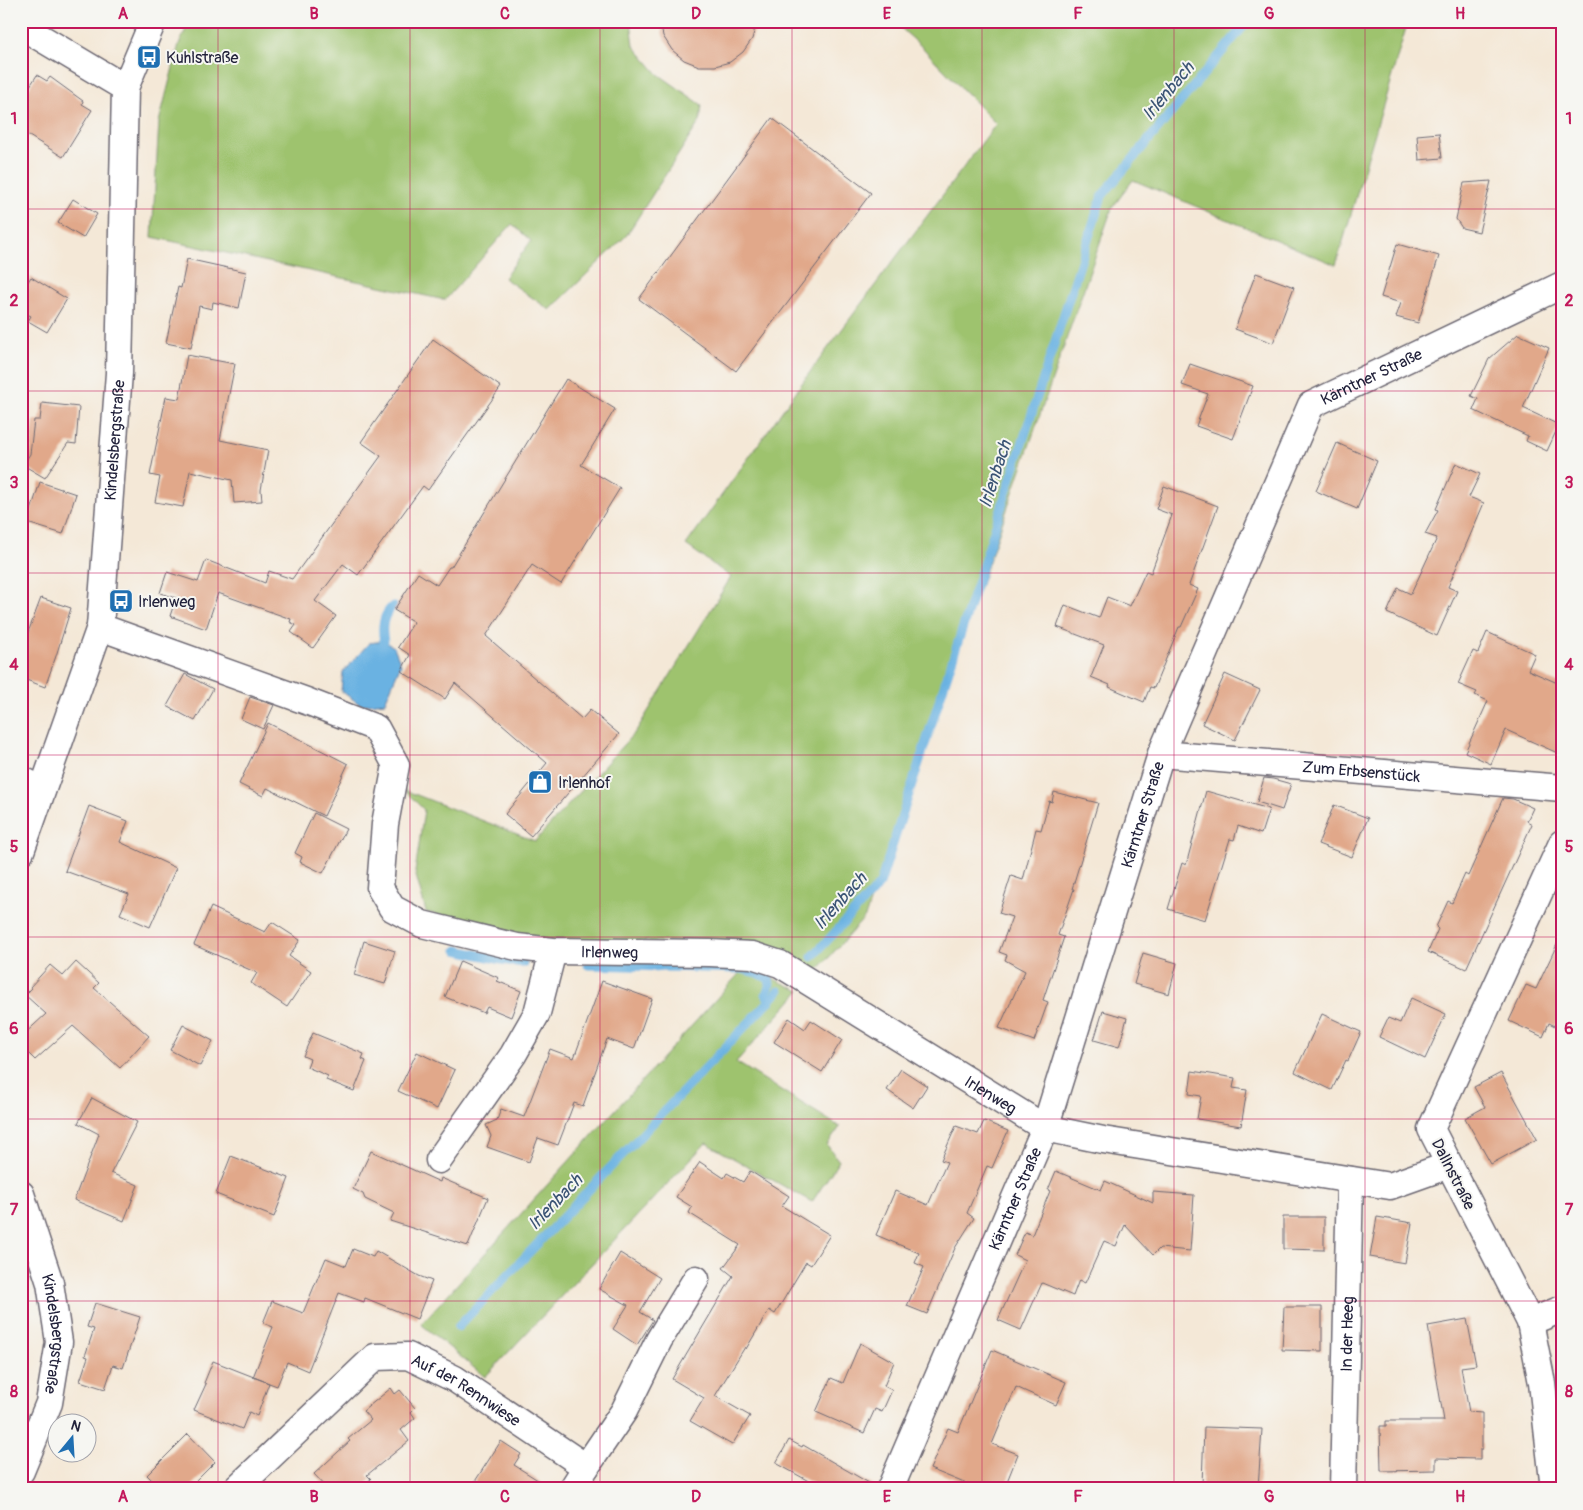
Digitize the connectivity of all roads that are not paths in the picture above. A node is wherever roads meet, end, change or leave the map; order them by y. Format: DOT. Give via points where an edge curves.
graph roads {
  1 [pos="153,21"];
  2 [pos="21,26"];
  3 [pos="124,88"];
  4 [pos="1562,285"];
  5 [pos="100,627"];
  6 [pos="1161,754"];
  7 [pos="32,785"];
  8 [pos="1562,788"];
  9 [pos="1562,843"];
  10 [pos="21,851"];
  11 [pos="553,951"];
  12 [pos="1044,1128"];
  13 [pos="439,1160"];
  14 [pos="1448,1165"];
  15 [pos="1350,1180"];
  16 [pos="21,1194"];
  17 [pos="696,1279"];
  18 [pos="1562,1309"];
  19 [pos="1530,1322"];
  20 [pos="586,1467"];
  21 [pos="21,1471"];
  22 [pos="236,1489"];
  23 [pos="572,1489"];
  24 [pos="890,1489"];
  25 [pos="1342,1489"];
  26 [pos="1554,1489"];
  1 -- 3 [label="street, Kindelsbergstraße"];
  2 -- 3 [label="street"];
  3 -- 5 [label="street, Kindelsbergstraße" via="119,373"];
  4 -- 6 [label="street, Kärntner Straße" via="1311,405"];
  5 -- 7 [label="street, Kindelsbergstraße"];
  5 -- 11 [label="street, Irlenweg" via="376,728 396,765 385,824 380,888 392,908 422,924 517,947"];
  6 -- 8 [label="street, Zum Erbsenstück"];
  6 -- 12 [label="street, Kärntner Straße"];
  7 -- 10 [label="street, Kindelsbergstraße"];
  9 -- 14 [label="street, Dallnstraße" via="1431,1129"];
  11 -- 12 [label="street, Irlenweg" via="752,955 780,964"];
  11 -- 13 [label="street" via="537,1013 513,1055"];
  12 -- 15 [label="street, Irlenweg"];
  12 -- 24 [label="street, Kärntner Straße"];
  14 -- 15 [label="street, Irlenweg" via="1390,1186"];
  14 -- 19 [label="street, Dallnstraße"];
  15 -- 25 [label="street, In der Heeg"];
  16 -- 21 [label="street, Kindelsbergstraße" via="50,1282 59,1342 49,1403"];
  17 -- 20 [label="street" via="659,1340 624,1411"];
  18 -- 19 [label="street"];
  19 -- 26 [label="street, Dallnstraße" via="1542,1383"];
  20 -- 22 [label="street, Auf der Rennwiese" via="455,1379 408,1356 375,1357"];
  20 -- 23 [label="street"];
}
